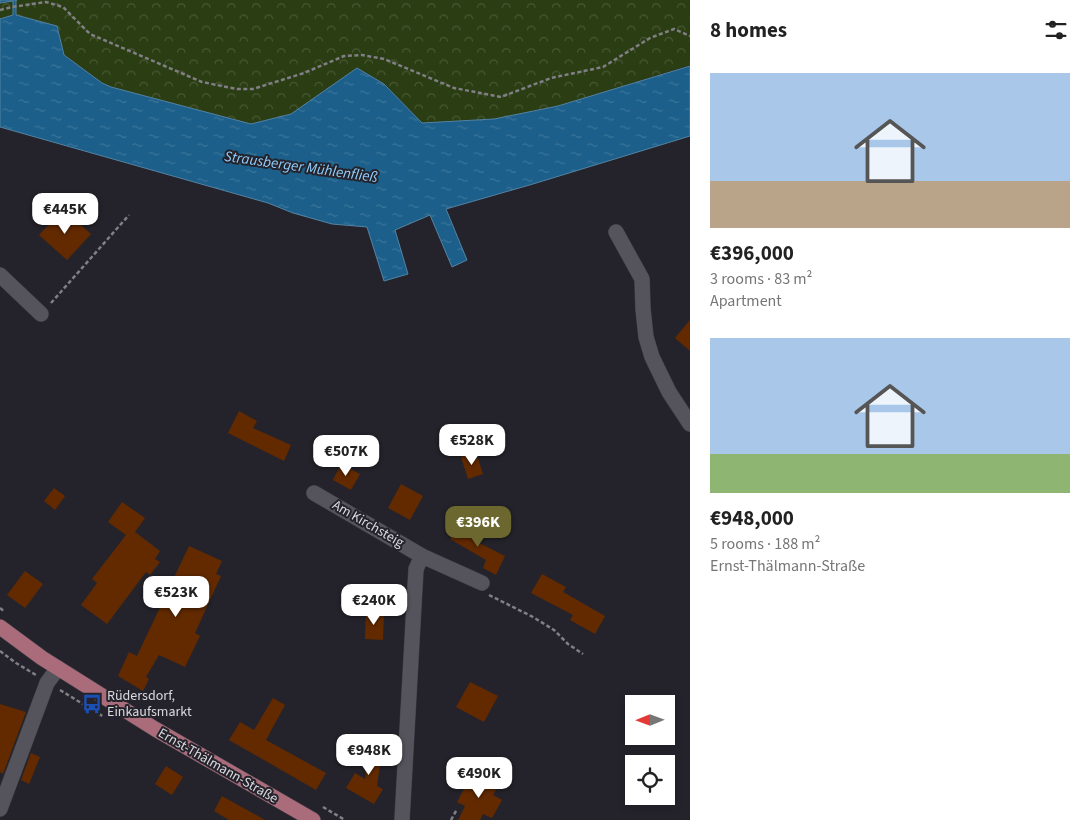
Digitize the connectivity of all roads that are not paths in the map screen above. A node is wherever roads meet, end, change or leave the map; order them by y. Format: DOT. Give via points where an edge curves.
graph roads {
  1 [pos="616,232"];
  2 [pos="0,275"];
  3 [pos="41,314"];
  4 [pos="690,424"];
  5 [pos="314,493"];
  6 [pos="422,556"];
  7 [pos="482,587"];
  8 [pos="4,620"];
  9 [pos="58,668"];
  10 [pos="0,809"];
  11 [pos="313,820"];
  12 [pos="402,820"];
  1 -- 4 [label="street" via="642,279 646,337 652,357"];
  2 -- 3 [label="street"];
  5 -- 6 [label="street, Am Kirchsteig"];
  6 -- 7 [label="street, Am Kirchsteig"];
  6 -- 12 [label="street" via="416,569"];
  8 -- 9 [label="main road, Ernst-Thälmann-Straße" via="42,658"];
  9 -- 10 [label="street" via="47,683"];
  9 -- 11 [label="main road, Ernst-Thälmann-Straße" via="159,732"];
}
